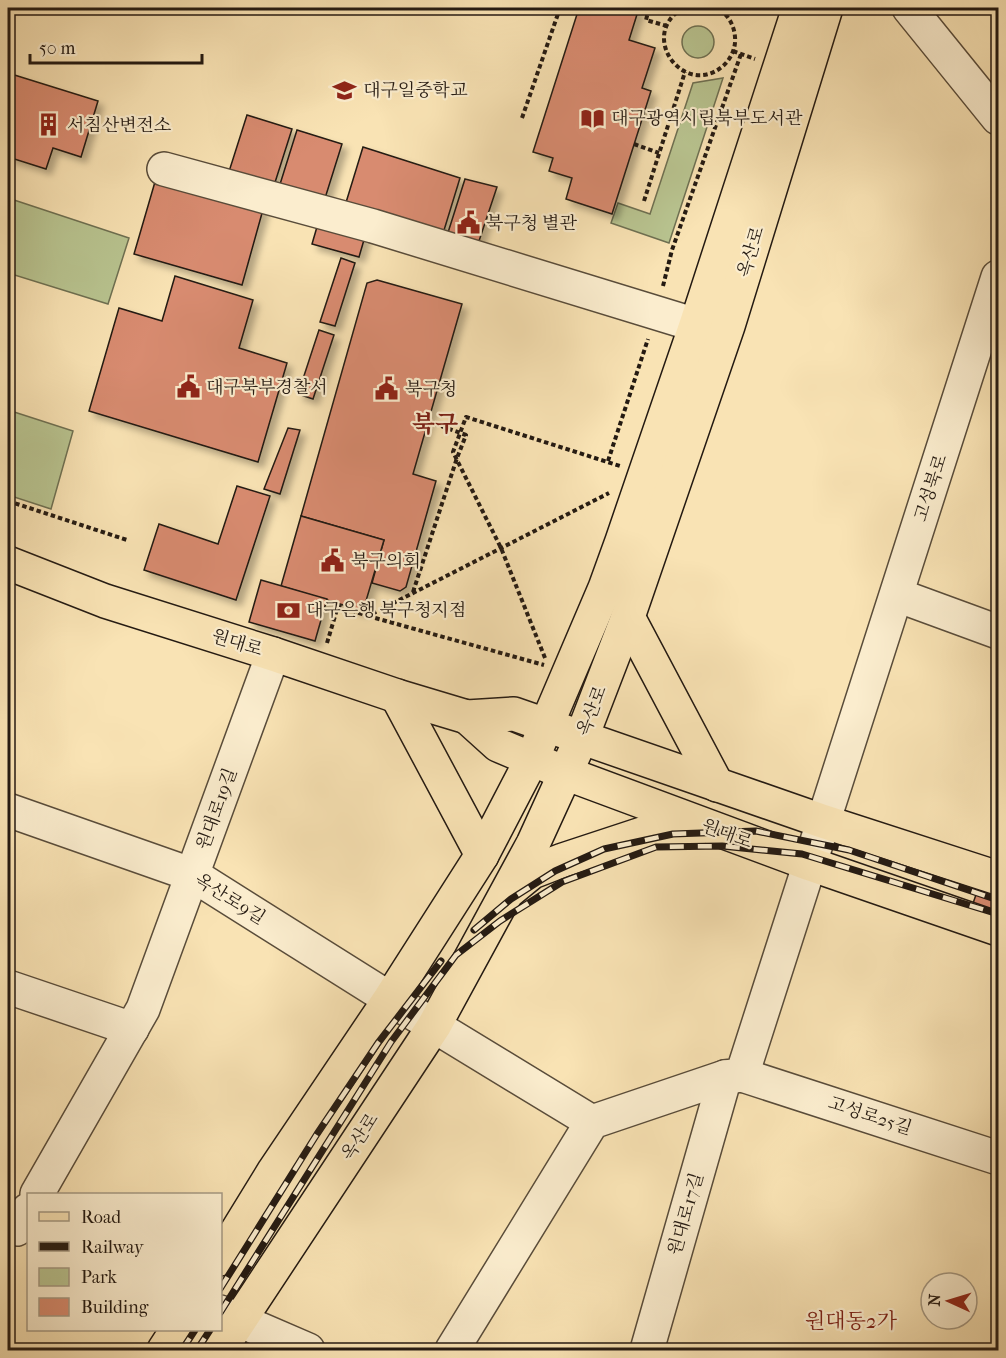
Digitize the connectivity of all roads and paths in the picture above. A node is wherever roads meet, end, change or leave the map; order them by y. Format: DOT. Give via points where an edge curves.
graph roads {
  1 [pos="560,8"];
  2 [pos="649,8"];
  3 [pos="682,8"];
  4 [pos="716,8"];
  5 [pos="799,8"];
  6 [pos="826,8"];
  7 [pos="909,8"];
  8 [pos="667,26"];
  9 [pos="741,54"];
  10 [pos="686,72"];
  11 [pos="522,118"];
  12 [pos="999,118"];
  13 [pos="634,144"];
  14 [pos="659,153"];
  15 [pos="164,169"];
  16 [pos="644,201"];
  17 [pos="999,277"];
  18 [pos="656,313"];
  19 [pos="696,325"];
  20 [pos="435,424"];
  21 [pos="460,433"];
  22 [pos="457,458"];
  23 [pos="608,461"];
  24 [pos="617,474"];
  25 [pos="8,501"];
  26 [pos="608,503"];
  27 [pos="128,540"];
  28 [pos="501,548"];
  29 [pos="8,563"];
  30 [pos="413,593"];
  31 [pos="897,595"];
  32 [pos="368,616"];
  33 [pos="628,617"];
  34 [pos="999,632"];
  35 [pos="273,654"];
  36 [pos="319,670"];
  37 [pos="397,696"];
  38 [pos="467,717"];
  39 [pos="547,725"];
  40 [pos="581,739"];
  41 [pos="532,759"];
  42 [pos="565,773"];
  43 [pos="717,785"];
  44 [pos="8,810"];
  45 [pos="822,821"];
  46 [pos="711,828"];
  47 [pos="482,855"];
  48 [pos="810,864"];
  49 [pos="193,875"];
  50 [pos="999,878"];
  51 [pos="507,893"];
  52 [pos="999,929"];
  53 [pos="8,987"];
  54 [pos="390,999"];
  55 [pos="434,1026"];
  56 [pos="132,1029"];
  57 [pos="734,1076"];
  58 [pos="592,1122"];
  59 [pos="999,1158"];
  60 [pos="38,1193"];
  61 [pos="222,1256"];
  62 [pos="230,1316"];
  63 [pos="176,1331"];
  64 [pos="655,1348"];
  65 [pos="164,1350"];
  66 [pos="220,1350"];
  67 [pos="308,1350"];
  68 [pos="452,1350"];
  1 -- 11 [label="path"];
  2 -- 8 [label="path" via="646,20"];
  3 -- 8 [label="path"];
  4 -- 10 [label="path" via="734,28 735,40 728,62 708,74"];
  5 -- 19 [label="main road, 옥산로"];
  6 -- 33 [label="main road, 옥산로" via="728,326"];
  7 -- 12 [label="street"];
  8 -- 10 [label="path" via="664,45 668,56"];
  9 -- 18 [label="path" via="672,250"];
  10 -- 14 [label="path"];
  13 -- 14 [label="path"];
  14 -- 16 [label="path"];
  15 -- 18 [label="street" via="373,226"];
  17 -- 31 [label="street, 고성북로"];
  18 -- 19 [label="street"];
  18 -- 23 [label="path"];
  19 -- 39 [label="main road, 옥산로" via="605,588"];
  20 -- 21 [label="path"];
  21 -- 22 [label="path" via="453,452"];
  21 -- 23 [label="path" via="466,417"];
  22 -- 28 [label="path"];
  22 -- 30 [label="path"];
  23 -- 24 [label="path" via="620,465"];
  25 -- 27 [label="path"];
  26 -- 28 [label="path" via="612,492"];
  28 -- 30 [label="path"];
  28 -- 32 [label="path" via="548,667"];
  29 -- 35 [label="main road, 원대로" via="105,601"];
  30 -- 32 [label="path"];
  31 -- 34 [label="street"];
  31 -- 45 [label="street, 고성북로"];
  32 -- 36 [label="path" via="338,606"];
  33 -- 40 [label="main road, 옥산로"];
  33 -- 43 [label="main road"];
  35 -- 36 [label="main road, 원대로"];
  35 -- 49 [label="street, 원대로19길"];
  36 -- 37 [label="main road, 원대로"];
  37 -- 38 [label="main road, 원대로"];
  37 -- 47 [label="main road"];
  38 -- 39 [label="main road, 원대로" via="514,714"];
  38 -- 41 [label="main road, 원대로" via="498,745"];
  39 -- 40 [label="main road, 원대로"];
  39 -- 41 [label="main road, 옥산로"];
  40 -- 42 [label="main road, 옥산로"];
  40 -- 43 [label="main road, 원대로"];
  41 -- 42 [label="main road, 원대로"];
  41 -- 47 [label="main road, 옥산로"];
  42 -- 46 [label="main road, 원대로"];
  42 -- 51 [label="main road, 옥산로"];
  43 -- 45 [label="main road, 원대로"];
  44 -- 49 [label="street, 옥산로9길"];
  45 -- 48 [label="street, 고성북로"];
  45 -- 50 [label="main road, 원대로"];
  46 -- 48 [label="main road, 원대로"];
  46 -- 51 [label="main road" via="648,832 532,872"];
  47 -- 54 [label="main road, 옥산로"];
  48 -- 52 [label="main road, 원대로"];
  48 -- 57 [label="street"];
  49 -- 54 [label="street, 옥산로9길"];
  49 -- 56 [label="street, 원대로19길"];
  51 -- 55 [label="main road, 옥산로"];
  53 -- 56 [label="street"];
  54 -- 55 [label="street, 옥산로9길"];
  54 -- 61 [label="main road, 옥산로"];
  55 -- 58 [label="street"];
  55 -- 62 [label="main road, 옥산로"];
  56 -- 60 [label="street, 원대로19길"];
  57 -- 58 [label="street"];
  57 -- 59 [label="street, 고성로25길"];
  57 -- 64 [label="street, 원대로17길"];
  58 -- 68 [label="street"];
  62 -- 66 [label="main road, 옥산로"];
  62 -- 67 [label="street"];
  63 -- 65 [label="main road"];
}
